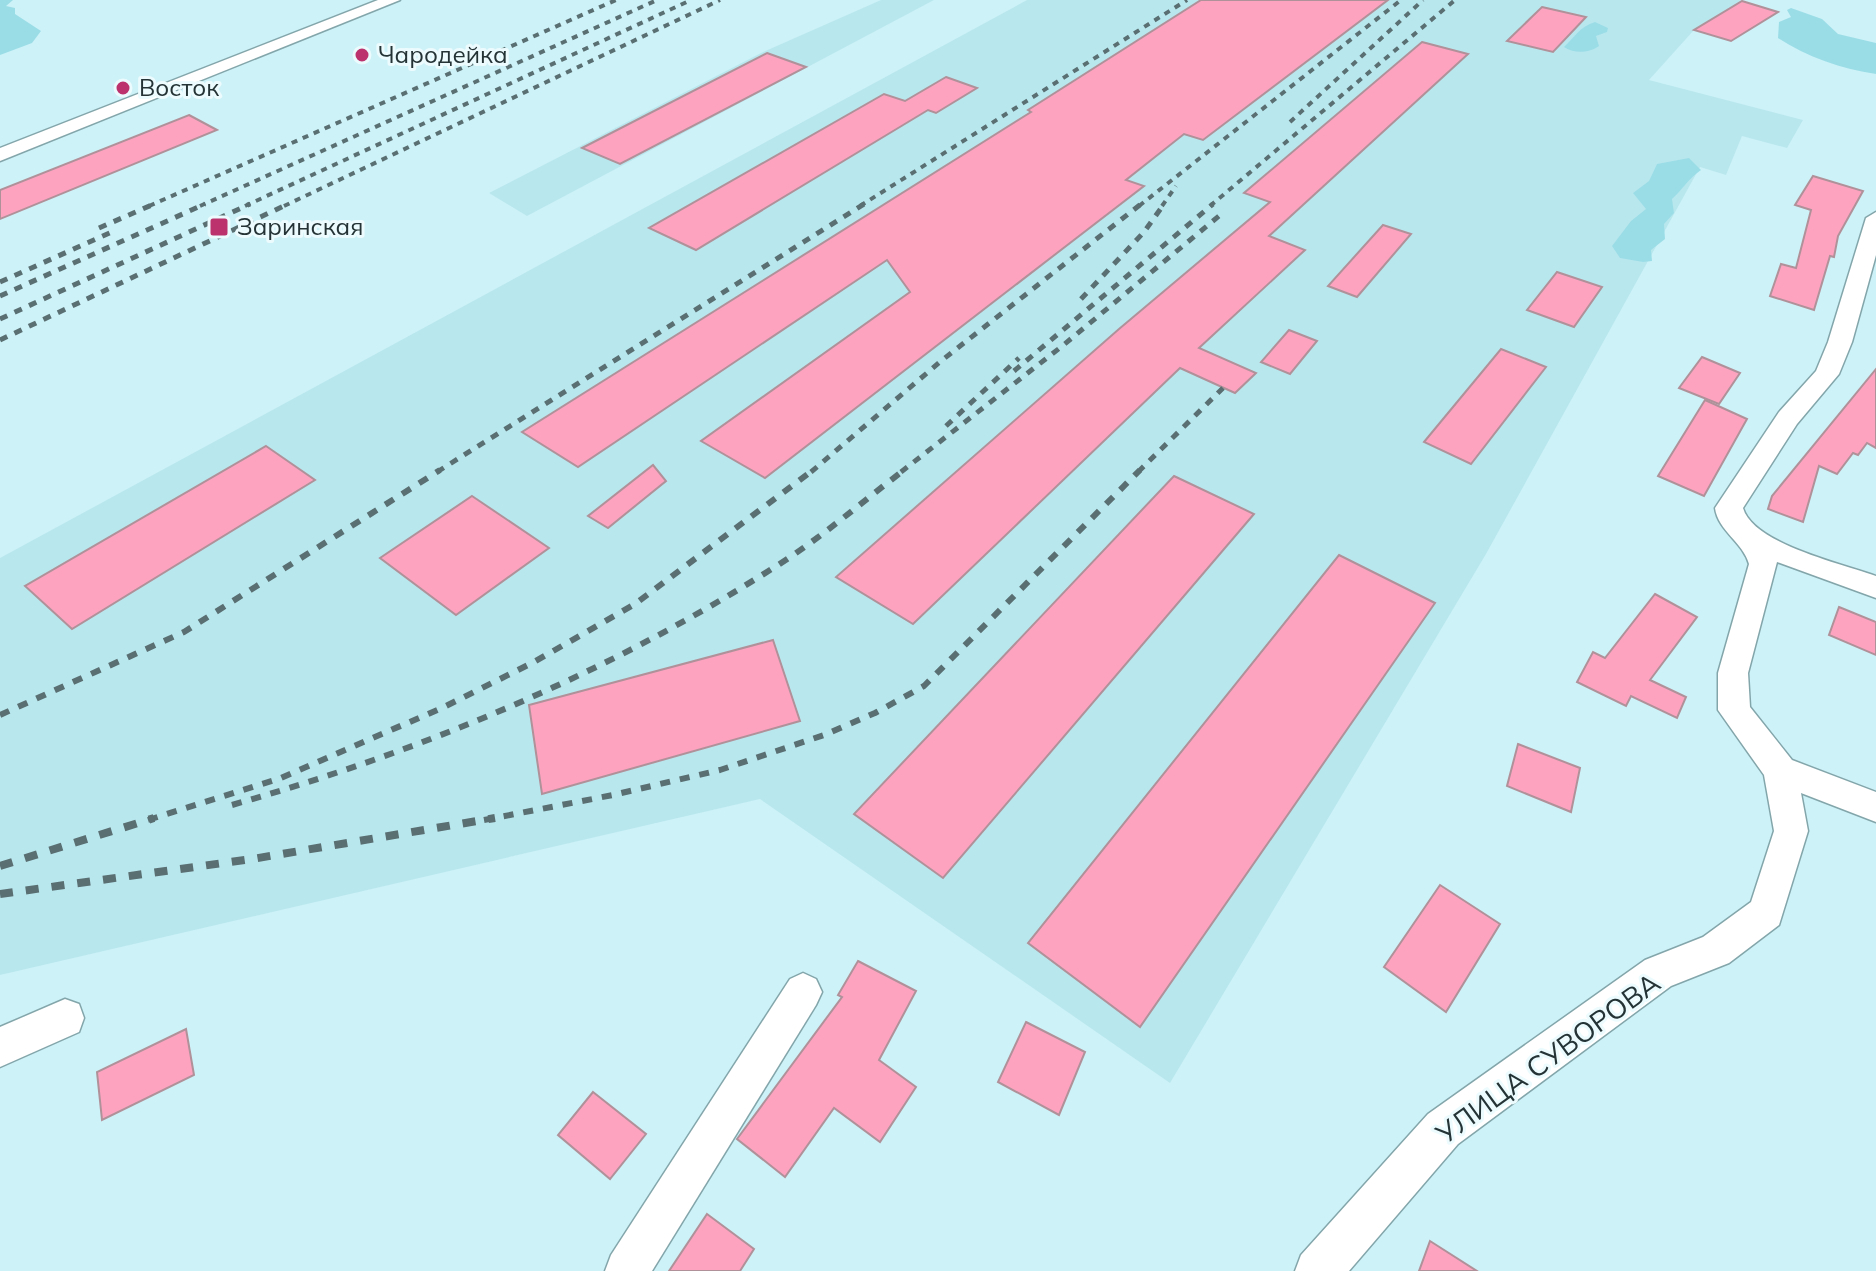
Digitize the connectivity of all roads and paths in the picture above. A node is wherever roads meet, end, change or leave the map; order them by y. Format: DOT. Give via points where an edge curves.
graph roads {
  1 [pos="392,0"];
  2 [pos="0,155"];
  3 [pos="1876,218"];
  4 [pos="1757,544"];
  5 [pos="1876,587"];
  6 [pos="1780,770"];
  7 [pos="1876,807"];
  8 [pos="803,992"];
  9 [pos="65,1018"];
  10 [pos="0,1047"];
  11 [pos="627,1271"];
  12 [pos="1317,1271"];
  1 -- 2 [label="street"];
  3 -- 4 [label="street" via="1827,374 1788,418 1729,508"];
  4 -- 5 [label="street"];
  4 -- 6 [label="street, УЛИЦА СУВОРОВА" via="1763,564 1733,673 1734,710"];
  6 -- 7 [label="street"];
  6 -- 12 [label="street, УЛИЦА СУВОРОВА" via="1791,831 1766,913 1716,950 1658,973 1443,1129"];
  8 -- 11 [label="street"];
  9 -- 10 [label="street"];
}
